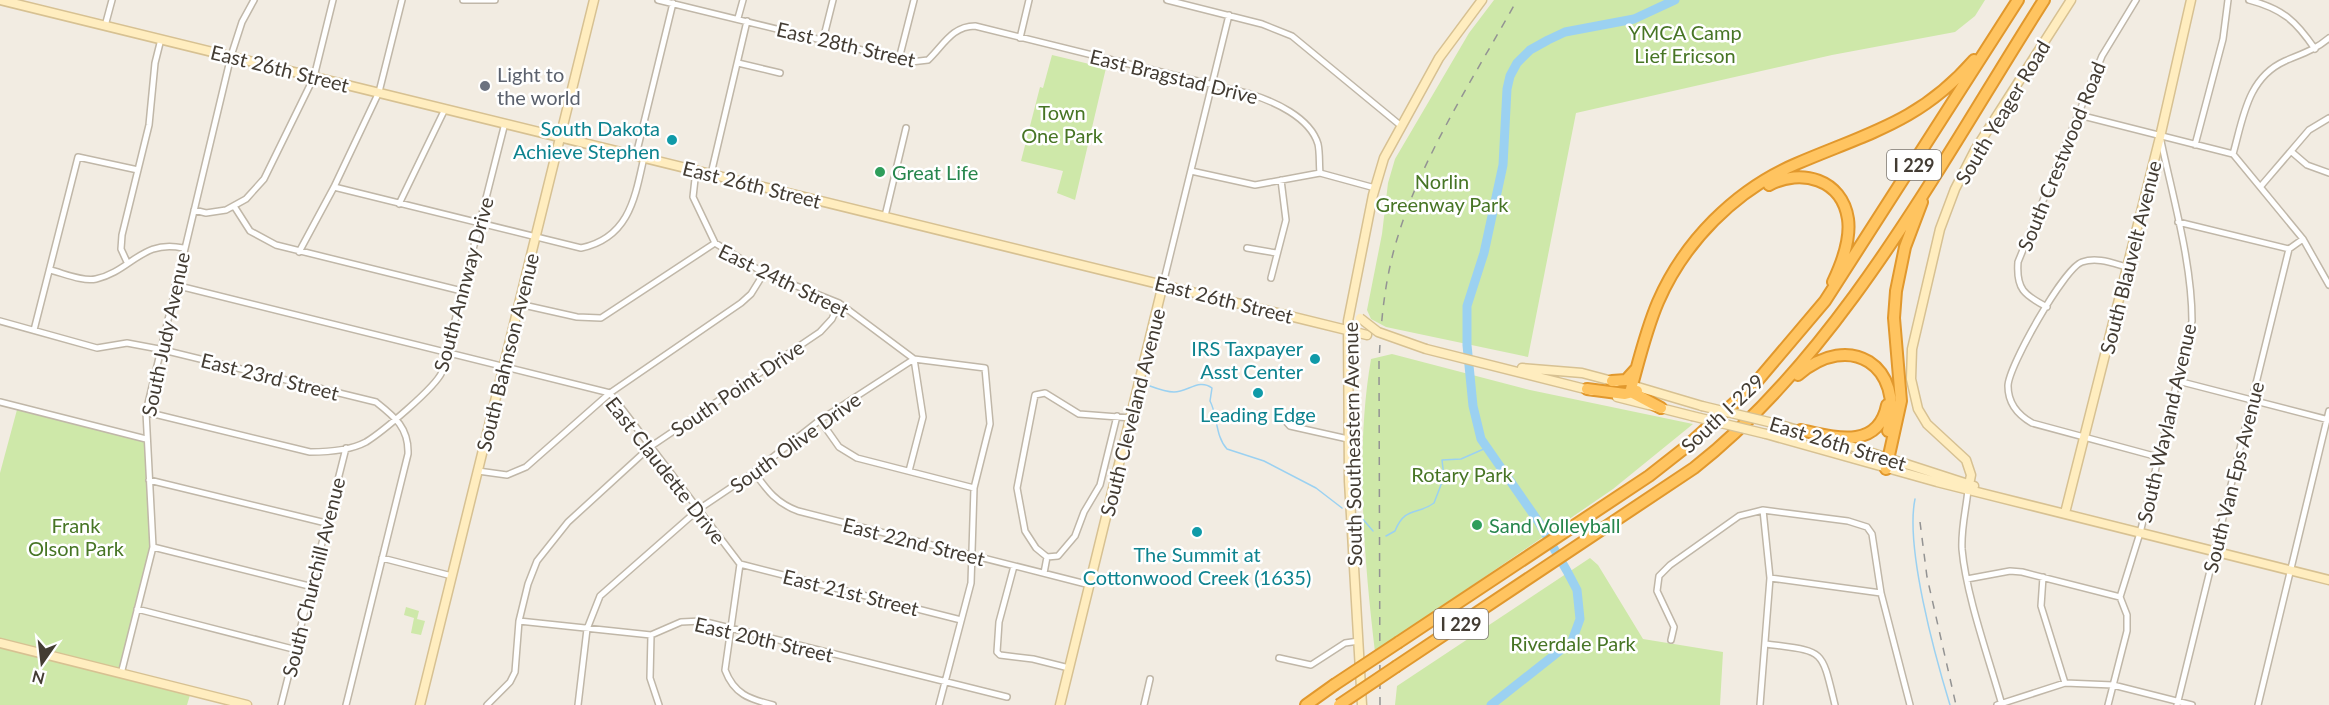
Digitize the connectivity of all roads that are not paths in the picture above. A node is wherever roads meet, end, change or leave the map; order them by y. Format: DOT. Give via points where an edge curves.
graph roads {
  1 [pos="0,0"];
  2 [pos="112,0"];
  3 [pos="254,0"];
  4 [pos="333,0"];
  5 [pos="402,0"];
  6 [pos="463,0"];
  7 [pos="495,0"];
  8 [pos="594,0"];
  9 [pos="658,0"];
  10 [pos="742,0"];
  11 [pos="833,0"];
  12 [pos="914,0"];
  13 [pos="1029,0"];
  14 [pos="1167,0"];
  15 [pos="1482,0"];
  16 [pos="2044,0"];
  17 [pos="2071,0"];
  18 [pos="2136,0"];
  19 [pos="2191,0"];
  20 [pos="2228,0"];
  21 [pos="2249,0"];
  22 [pos="670,2"];
  23 [pos="2016,3"];
  24 [pos="1229,15"];
  25 [pos="738,18"];
  26 [pos="747,21"];
  27 [pos="105,26"];
  28 [pos="1020,38"];
  29 [pos="2329,38"];
  30 [pos="161,39"];
  31 [pos="823,40"];
  32 [pos="2315,49"];
  33 [pos="231,56"];
  34 [pos="899,59"];
  35 [pos="738,63"];
  36 [pos="780,73"];
  37 [pos="314,76"];
  38 [pos="1212,85"];
  39 [pos="379,92"];
  40 [pos="445,109"];
  41 [pos="2079,115"];
  42 [pos="2329,118"];
  43 [pos="505,123"];
  44 [pos="1401,124"];
  45 [pos="906,128"];
  46 [pos="560,136"];
  47 [pos="2160,137"];
  48 [pos="2195,145"];
  49 [pos="2293,153"];
  50 [pos="2233,154"];
  51 [pos="640,156"];
  52 [pos="1945,159"];
  53 [pos="138,170"];
  54 [pos="696,170"];
  55 [pos="1191,171"];
  56 [pos="1320,173"];
  57 [pos="2329,173"];
  58 [pos="711,174"];
  59 [pos="1281,180"];
  60 [pos="2261,186"];
  61 [pos="334,187"];
  62 [pos="1374,188"];
  63 [pos="399,204"];
  64 [pos="234,206"];
  65 [pos="194,210"];
  66 [pos="885,216"];
  67 [pos="2178,222"];
  68 [pos="479,224"];
  69 [pos="535,238"];
  70 [pos="2303,239"];
  71 [pos="715,243"];
  72 [pos="183,248"];
  73 [pos="1247,248"];
  74 [pos="2289,249"];
  75 [pos="299,252"];
  76 [pos="1276,253"];
  77 [pos="127,262"];
  78 [pos="2127,267"];
  79 [pos="50,270"];
  80 [pos="764,273"];
  81 [pos="1271,278"];
  82 [pos="1163,284"];
  83 [pos="175,285"];
  84 [pos="2329,285"];
  85 [pos="462,291"];
  86 [pos="839,303"];
  87 [pos="519,304"];
  88 [pos="1351,304"];
  89 [pos="2047,307"];
  90 [pos="1810,320"];
  91 [pos="0,321"];
  92 [pos="34,330"];
  93 [pos="1347,330"];
  94 [pos="159,349"];
  95 [pos="1426,349"];
  96 [pos="447,354"];
  97 [pos="914,360"];
  98 [pos="1638,365"];
  99 [pos="1504,366"];
  100 [pos="503,367"];
  101 [pos="1612,381"];
  102 [pos="2178,381"];
  103 [pos="1587,389"];
  104 [pos="1635,389"];
  105 [pos="1888,390"];
  106 [pos="610,393"];
  107 [pos="2252,400"];
  108 [pos="0,402"];
  109 [pos="1763,404"];
  110 [pos="1661,408"];
  111 [pos="2329,411"];
  112 [pos="146,412"];
  113 [pos="1117,416"];
  114 [pos="1281,416"];
  115 [pos="396,417"];
  116 [pos="1131,418"];
  117 [pos="820,420"];
  118 [pos="2328,420"];
  119 [pos="1801,430"];
  120 [pos="2084,438"];
  121 [pos="146,439"];
  122 [pos="1348,439"];
  123 [pos="650,447"];
  124 [pos="346,448"];
  125 [pos="2158,457"];
  126 [pos="1884,462"];
  127 [pos="478,471"];
  128 [pos="909,471"];
  129 [pos="754,472"];
  130 [pos="149,480"];
  131 [pos="1968,487"];
  132 [pos="974,488"];
  133 [pos="699,509"];
  134 [pos="1763,510"];
  135 [pos="2065,513"];
  136 [pos="326,523"];
  137 [pos="2140,532"];
  138 [pos="153,547"];
  139 [pos="2215,551"];
  140 [pos="971,555"];
  141 [pos="1047,557"];
  142 [pos="382,558"];
  143 [pos="740,564"];
  144 [pos="1014,566"];
  145 [pos="2291,571"];
  146 [pos="1044,573"];
  147 [pos="452,576"];
  148 [pos="2043,577"];
  149 [pos="1770,578"];
  150 [pos="1967,579"];
  151 [pos="2329,580"];
  152 [pos="1090,585"];
  153 [pos="309,586"];
  154 [pos="1881,593"];
  155 [pos="2121,597"];
  156 [pos="137,609"];
  157 [pos="961,620"];
  158 [pos="519,621"];
  159 [pos="587,629"];
  160 [pos="732,629"];
  161 [pos="651,635"];
  162 [pos="1671,640"];
  163 [pos="1359,641"];
  164 [pos="0,643"];
  165 [pos="1766,645"];
  166 [pos="293,649"];
  167 [pos="1279,658"];
  168 [pos="1069,668"];
  169 [pos="121,674"];
  170 [pos="1150,679"];
  171 [pos="946,682"];
  172 [pos="2065,683"];
  173 [pos="2113,685"];
  174 [pos="1007,697"];
  175 [pos="224,702"];
  176 [pos="2178,703"];
  177 [pos="2000,704"];
  178 [pos="247,705"];
  179 [pos="281,705"];
  180 [pos="346,705"];
  181 [pos="420,705"];
  182 [pos="487,705"];
  183 [pos="578,705"];
  184 [pos="659,705"];
  185 [pos="773,705"];
  186 [pos="939,705"];
  187 [pos="1060,705"];
  188 [pos="1144,705"];
  189 [pos="1306,705"];
  190 [pos="1339,705"];
  191 [pos="1362,705"];
  192 [pos="1760,705"];
  193 [pos="1835,705"];
  194 [pos="1910,705"];
  195 [pos="2108,705"];
  196 [pos="2192,705"];
  197 [pos="2258,705"];
  1 -- 27 [label="main road, East 26th Street"];
  2 -- 27 [label="street"];
  3 -- 33 [label="street, South Judy Avenue"];
  4 -- 37 [label="street"];
  5 -- 39 [label="street"];
  6 -- 7 [label="street"];
  8 -- 46 [label="main road, South Bahnson Avenue"];
  9 -- 22 [label="street, East 28th Street"];
  10 -- 25 [label="street"];
  11 -- 31 [label="street"];
  12 -- 34 [label="street"];
  13 -- 28 [label="street"];
  14 -- 24 [label="street"];
  15 -- 44 [label="main road, South Southeastern Avenue" via="1439,58"];
  16 -- 52 [label="highway, South I-229 / I 229"];
  17 -- 131 [label="main road, South Yeager Road" via="1975,150 1955,189 1936,246 1912,349 1911,379 1918,409 1927,424 1966,460 1971,475"];
  18 -- 41 [label="street, South Crestwood Road" via="2107,45"];
  19 -- 47 [label="main road, South Blauvelt Avenue"];
  20 -- 48 [label="street" via="2223,39"];
  21 -- 32 [label="street" via="2285,14 2298,24"];
  22 -- 25 [label="street, East 28th Street"];
  22 -- 51 [label="street"];
  23 -- 90 [label="highway, South I-229 / I 229" via="1850,265"];
  23 -- 98 [label="highway" via="1967,69 1926,105 1888,128 1785,169 1721,213 1689,249 1664,290"];
  24 -- 38 [label="street, South Cleveland Avenue"];
  24 -- 44 [label="street" via="1296,38"];
  25 -- 26 [label="street, East 28th Street"];
  26 -- 31 [label="street, East 28th Street"];
  26 -- 35 [label="street"];
  27 -- 30 [label="main road, East 26th Street"];
  28 -- 34 [label="street, East 28th Street" via="967,26 953,33 928,60"];
  28 -- 38 [label="street, East Bragstad Drive"];
  29 -- 32 [label="street"];
  30 -- 33 [label="main road, East 26th Street"];
  30 -- 53 [label="street" via="149,125"];
  31 -- 34 [label="street, East 28th Street"];
  32 -- 50 [label="street" via="2283,62 2260,79 2248,100"];
  33 -- 37 [label="main road, East 26th Street"];
  33 -- 65 [label="street, South Judy Avenue"];
  35 -- 36 [label="street"];
  35 -- 58 [label="street"];
  37 -- 39 [label="main road, East 26th Street"];
  37 -- 64 [label="street" via="264,179"];
  38 -- 55 [label="street, South Cleveland Avenue"];
  38 -- 56 [label="street, East Bragstad Drive" via="1269,100 1304,123 1318,144"];
  39 -- 40 [label="main road, East 26th Street"];
  39 -- 61 [label="street"];
  40 -- 43 [label="main road, East 26th Street"];
  40 -- 63 [label="street"];
  41 -- 47 [label="street"];
  41 -- 89 [label="street, South Crestwood Road" via="2018,262 2017,278 2023,290"];
  42 -- 49 [label="street" via="2309,130"];
  43 -- 46 [label="main road, East 26th Street"];
  43 -- 68 [label="street, South Annway Drive"];
  44 -- 62 [label="main road, South Southeastern Avenue"];
  45 -- 66 [label="street"];
  46 -- 51 [label="main road, East 26th Street"];
  46 -- 69 [label="main road, South Bahnson Avenue"];
  47 -- 48 [label="street"];
  47 -- 67 [label="street, South Wayland Avenue"];
  47 -- 78 [label="main road, South Blauvelt Avenue"];
  48 -- 50 [label="street"];
  49 -- 57 [label="street" via="2307,165"];
  49 -- 60 [label="street"];
  50 -- 60 [label="street"];
  51 -- 54 [label="main road, East 26th Street"];
  51 -- 69 [label="street" via="630,213 618,229 581,248"];
  52 -- 109 [label="highway, South I-229 / I 229" via="1839,316"];
  52 -- 126 [label="highway" via="1916,217 1899,276 1894,318 1901,401"];
  53 -- 77 [label="street" via="122,235 121,249"];
  53 -- 79 [label="street" via="78,158"];
  54 -- 58 [label="main road, East 26th Street"];
  54 -- 71 [label="street" via="693,197"];
  55 -- 59 [label="street" via="1255,185"];
  55 -- 82 [label="street, South Cleveland Avenue"];
  56 -- 59 [label="street"];
  56 -- 62 [label="street"];
  58 -- 66 [label="main road, East 26th Street"];
  59 -- 76 [label="street" via="1286,220"];
  60 -- 70 [label="street"];
  61 -- 63 [label="street"];
  61 -- 75 [label="street"];
  62 -- 88 [label="main road, South Southeastern Avenue"];
  63 -- 68 [label="street"];
  64 -- 65 [label="street" via="216,213"];
  64 -- 75 [label="street" via="256,236"];
  65 -- 72 [label="street, South Judy Avenue"];
  66 -- 82 [label="main road, East 26th Street"];
  67 -- 74 [label="street"];
  67 -- 102 [label="street, South Wayland Avenue" via="2192,313"];
  68 -- 69 [label="street"];
  68 -- 85 [label="street, South Annway Drive"];
  69 -- 87 [label="main road, South Bahnson Avenue"];
  70 -- 74 [label="street"];
  70 -- 84 [label="street"];
  71 -- 80 [label="street, East 24th Street"];
  71 -- 87 [label="street, East 24th Street" via="601,318 577,317"];
  72 -- 77 [label="street" via="155,247"];
  72 -- 83 [label="street, South Judy Avenue"];
  73 -- 76 [label="street"];
  74 -- 107 [label="street, South Van Eps Avenue"];
  75 -- 85 [label="street"];
  76 -- 81 [label="street"];
  77 -- 79 [label="street" via="92,279"];
  78 -- 89 [label="street" via="2104,261 2081,262 2066,274"];
  78 -- 120 [label="main road, South Blauvelt Avenue"];
  79 -- 92 [label="street"];
  80 -- 86 [label="street, East 24th Street"];
  80 -- 106 [label="street" via="741,303"];
  82 -- 93 [label="main road, East 26th Street"];
  82 -- 116 [label="main road, South Cleveland Avenue"];
  83 -- 94 [label="street, South Judy Avenue"];
  83 -- 96 [label="street, East Claudette Drive"];
  85 -- 96 [label="street, South Annway Drive"];
  86 -- 97 [label="street, East 24th Street"];
  86 -- 123 [label="street, South Point Drive" via="820,332"];
  87 -- 100 [label="main road, South Bahnson Avenue"];
  88 -- 93 [label="main road, South Southeastern Avenue"];
  88 -- 95 [label="main road, bridge" via="1360,318 1378,332"];
  89 -- 120 [label="street" via="2009,376 2008,394 2018,413 2032,423"];
  90 -- 104 [label="highway" via="1839,267 1848,220 1836,192 1817,180 1798,176 1776,181 1755,194 1730,213 1698,248 1659,315"];
  90 -- 189 [label="highway, South I-229 / I 229, bridge" via="1765,373 1716,421 1649,476"];
  91 -- 92 [label="street, East 23rd Street"];
  92 -- 94 [label="street, East 23rd Street" via="97,348 127,343"];
  93 -- 95 [label="main road, East 26th Street, bridge"];
  93 -- 122 [label="main road, South Southeastern Avenue"];
  94 -- 112 [label="street, South Judy Avenue"];
  94 -- 115 [label="street, East 23rd Street" via="376,402"];
  95 -- 99 [label="main road, East 26th Street"];
  96 -- 100 [label="street, East Claudette Drive"];
  96 -- 115 [label="street, South Annway Drive" via="439,380"];
  97 -- 117 [label="street, South Olive Drive"];
  97 -- 128 [label="street" via="923,417"];
  97 -- 132 [label="street" via="986,368 990,424"];
  98 -- 101 [label="highway" via="1626,380"];
  98 -- 104 [label="highway"];
  99 -- 101 [label="main road, East 26th Street" via="1554,369"];
  99 -- 103 [label="main road, East 26th Street"];
  100 -- 106 [label="street, East Claudette Drive"];
  100 -- 127 [label="main road, South Bahnson Avenue"];
  101 -- 104 [label="main road, East 26th Street"];
  102 -- 107 [label="street"];
  102 -- 125 [label="street, South Wayland Avenue"];
  103 -- 104 [label="highway"];
  103 -- 110 [label="main road, East 26th Street"];
  104 -- 110 [label="highway"];
  104 -- 119 [label="main road, East 26th Street, bridge"];
  105 -- 109 [label="highway" via="1869,361 1838,354 1817,360"];
  105 -- 119 [label="highway" via="1883,419 1862,436 1841,438"];
  105 -- 126 [label="highway" via="1891,417"];
  106 -- 123 [label="street, East Claudette Drive"];
  106 -- 127 [label="street" via="517,472 496,476"];
  107 -- 118 [label="street"];
  107 -- 139 [label="street, South Van Eps Avenue"];
  108 -- 121 [label="street"];
  109 -- 190 [label="highway, South I-229 / I 229, bridge" via="1711,455"];
  110 -- 126 [label="main road, East 26th Street, bridge"];
  111 -- 118 [label="street"];
  112 -- 121 [label="street, South Judy Avenue"];
  112 -- 124 [label="street" via="310,452"];
  113 -- 116 [label="street"];
  113 -- 141 [label="street" via="1100,485 1075,536 1061,554"];
  113 -- 141 [label="street" via="1079,414 1043,393 1035,395 1017,488 1025,531 1036,549"];
  114 -- 122 [label="street" via="1290,426"];
  115 -- 124 [label="street" via="365,442"];
  115 -- 142 [label="street" via="407,436 408,454"];
  116 -- 152 [label="main road, South Cleveland Avenue"];
  117 -- 128 [label="street" via="847,453"];
  117 -- 129 [label="street, South Olive Drive"];
  118 -- 145 [label="street"];
  119 -- 126 [label="main road, East 26th Street"];
  120 -- 125 [label="street"];
  120 -- 135 [label="main road, South Blauvelt Avenue"];
  121 -- 130 [label="street, South Judy Avenue"];
  122 -- 163 [label="main road, South Southeastern Avenue"];
  123 -- 133 [label="street, East Claudette Drive"];
  123 -- 158 [label="street, South Point Drive" via="545,548 528,584"];
  124 -- 136 [label="street, South Churchill Avenue"];
  125 -- 137 [label="street, South Wayland Avenue"];
  126 -- 131 [label="main road, East 26th Street"];
  127 -- 147 [label="main road, South Bahnson Avenue"];
  128 -- 132 [label="street"];
  129 -- 133 [label="street, South Olive Drive"];
  129 -- 140 [label="street, East 22nd Street" via="770,495 788,507"];
  130 -- 136 [label="street"];
  130 -- 138 [label="street, South Judy Avenue"];
  131 -- 135 [label="main road, East 26th Street"];
  131 -- 150 [label="street" via="1962,528"];
  132 -- 140 [label="street"];
  133 -- 143 [label="street, East Claudette Drive"];
  133 -- 159 [label="street, South Olive Drive" via="600,596"];
  134 -- 149 [label="street"];
  134 -- 154 [label="street" via="1867,527 1872,534"];
  134 -- 162 [label="street" via="1739,516 1659,576 1657,591 1674,627"];
  135 -- 137 [label="main road, East 26th Street"];
  136 -- 153 [label="street, South Churchill Avenue"];
  137 -- 139 [label="main road, East 26th Street"];
  137 -- 155 [label="street, South Wayland Avenue"];
  138 -- 153 [label="street"];
  138 -- 156 [label="street, South Judy Avenue"];
  139 -- 145 [label="main road, East 26th Street"];
  139 -- 176 [label="street, South Van Eps Avenue"];
  140 -- 144 [label="street, East 22nd Street"];
  140 -- 157 [label="street" via="971,583"];
  141 -- 146 [label="street"];
  142 -- 147 [label="street"];
  142 -- 180 [label="street"];
  143 -- 157 [label="street, East 21st Street"];
  143 -- 160 [label="street"];
  144 -- 146 [label="street, East 22nd Street"];
  144 -- 168 [label="street" via="999,622 998,654"];
  145 -- 151 [label="main road, East 26th Street"];
  145 -- 197 [label="street"];
  146 -- 152 [label="street, East 22nd Street"];
  147 -- 181 [label="main road, South Bahnson Avenue"];
  148 -- 150 [label="street" via="2010,572"];
  148 -- 155 [label="street"];
  148 -- 172 [label="street" via="2042,606"];
  149 -- 154 [label="street"];
  149 -- 165 [label="street"];
  150 -- 177 [label="street"];
  152 -- 168 [label="main road, South Cleveland Avenue"];
  153 -- 166 [label="street, South Churchill Avenue"];
  154 -- 194 [label="street"];
  155 -- 173 [label="street, South Wayland Avenue" via="2127,627"];
  156 -- 166 [label="street"];
  156 -- 169 [label="street, South Judy Avenue"];
  157 -- 171 [label="street"];
  158 -- 159 [label="street, East 20th Street"];
  158 -- 182 [label="street, South Point Drive" via="515,672"];
  159 -- 161 [label="street, East 20th Street"];
  159 -- 183 [label="street, South Olive Drive"];
  160 -- 161 [label="street, East 20th Street" via="691,621"];
  160 -- 171 [label="street, East 20th Street"];
  160 -- 185 [label="street" via="725,660 728,679 743,696"];
  161 -- 184 [label="street" via="650,678"];
  163 -- 167 [label="street" via="1345,644 1311,665"];
  163 -- 191 [label="main road, South Southeastern Avenue"];
  164 -- 169 [label="main road"];
  165 -- 192 [label="street"];
  165 -- 193 [label="street" via="1818,655 1826,666"];
  166 -- 179 [label="street, South Churchill Avenue"];
  168 -- 187 [label="main road, South Cleveland Avenue"];
  169 -- 175 [label="main road"];
  170 -- 188 [label="street"];
  171 -- 174 [label="street, East 20th Street"];
  171 -- 186 [label="street"];
  172 -- 173 [label="street"];
  172 -- 177 [label="street"];
  173 -- 176 [label="street"];
  173 -- 195 [label="street, South Wayland Avenue"];
  175 -- 178 [label="main road"];
  176 -- 196 [label="street"];
}
